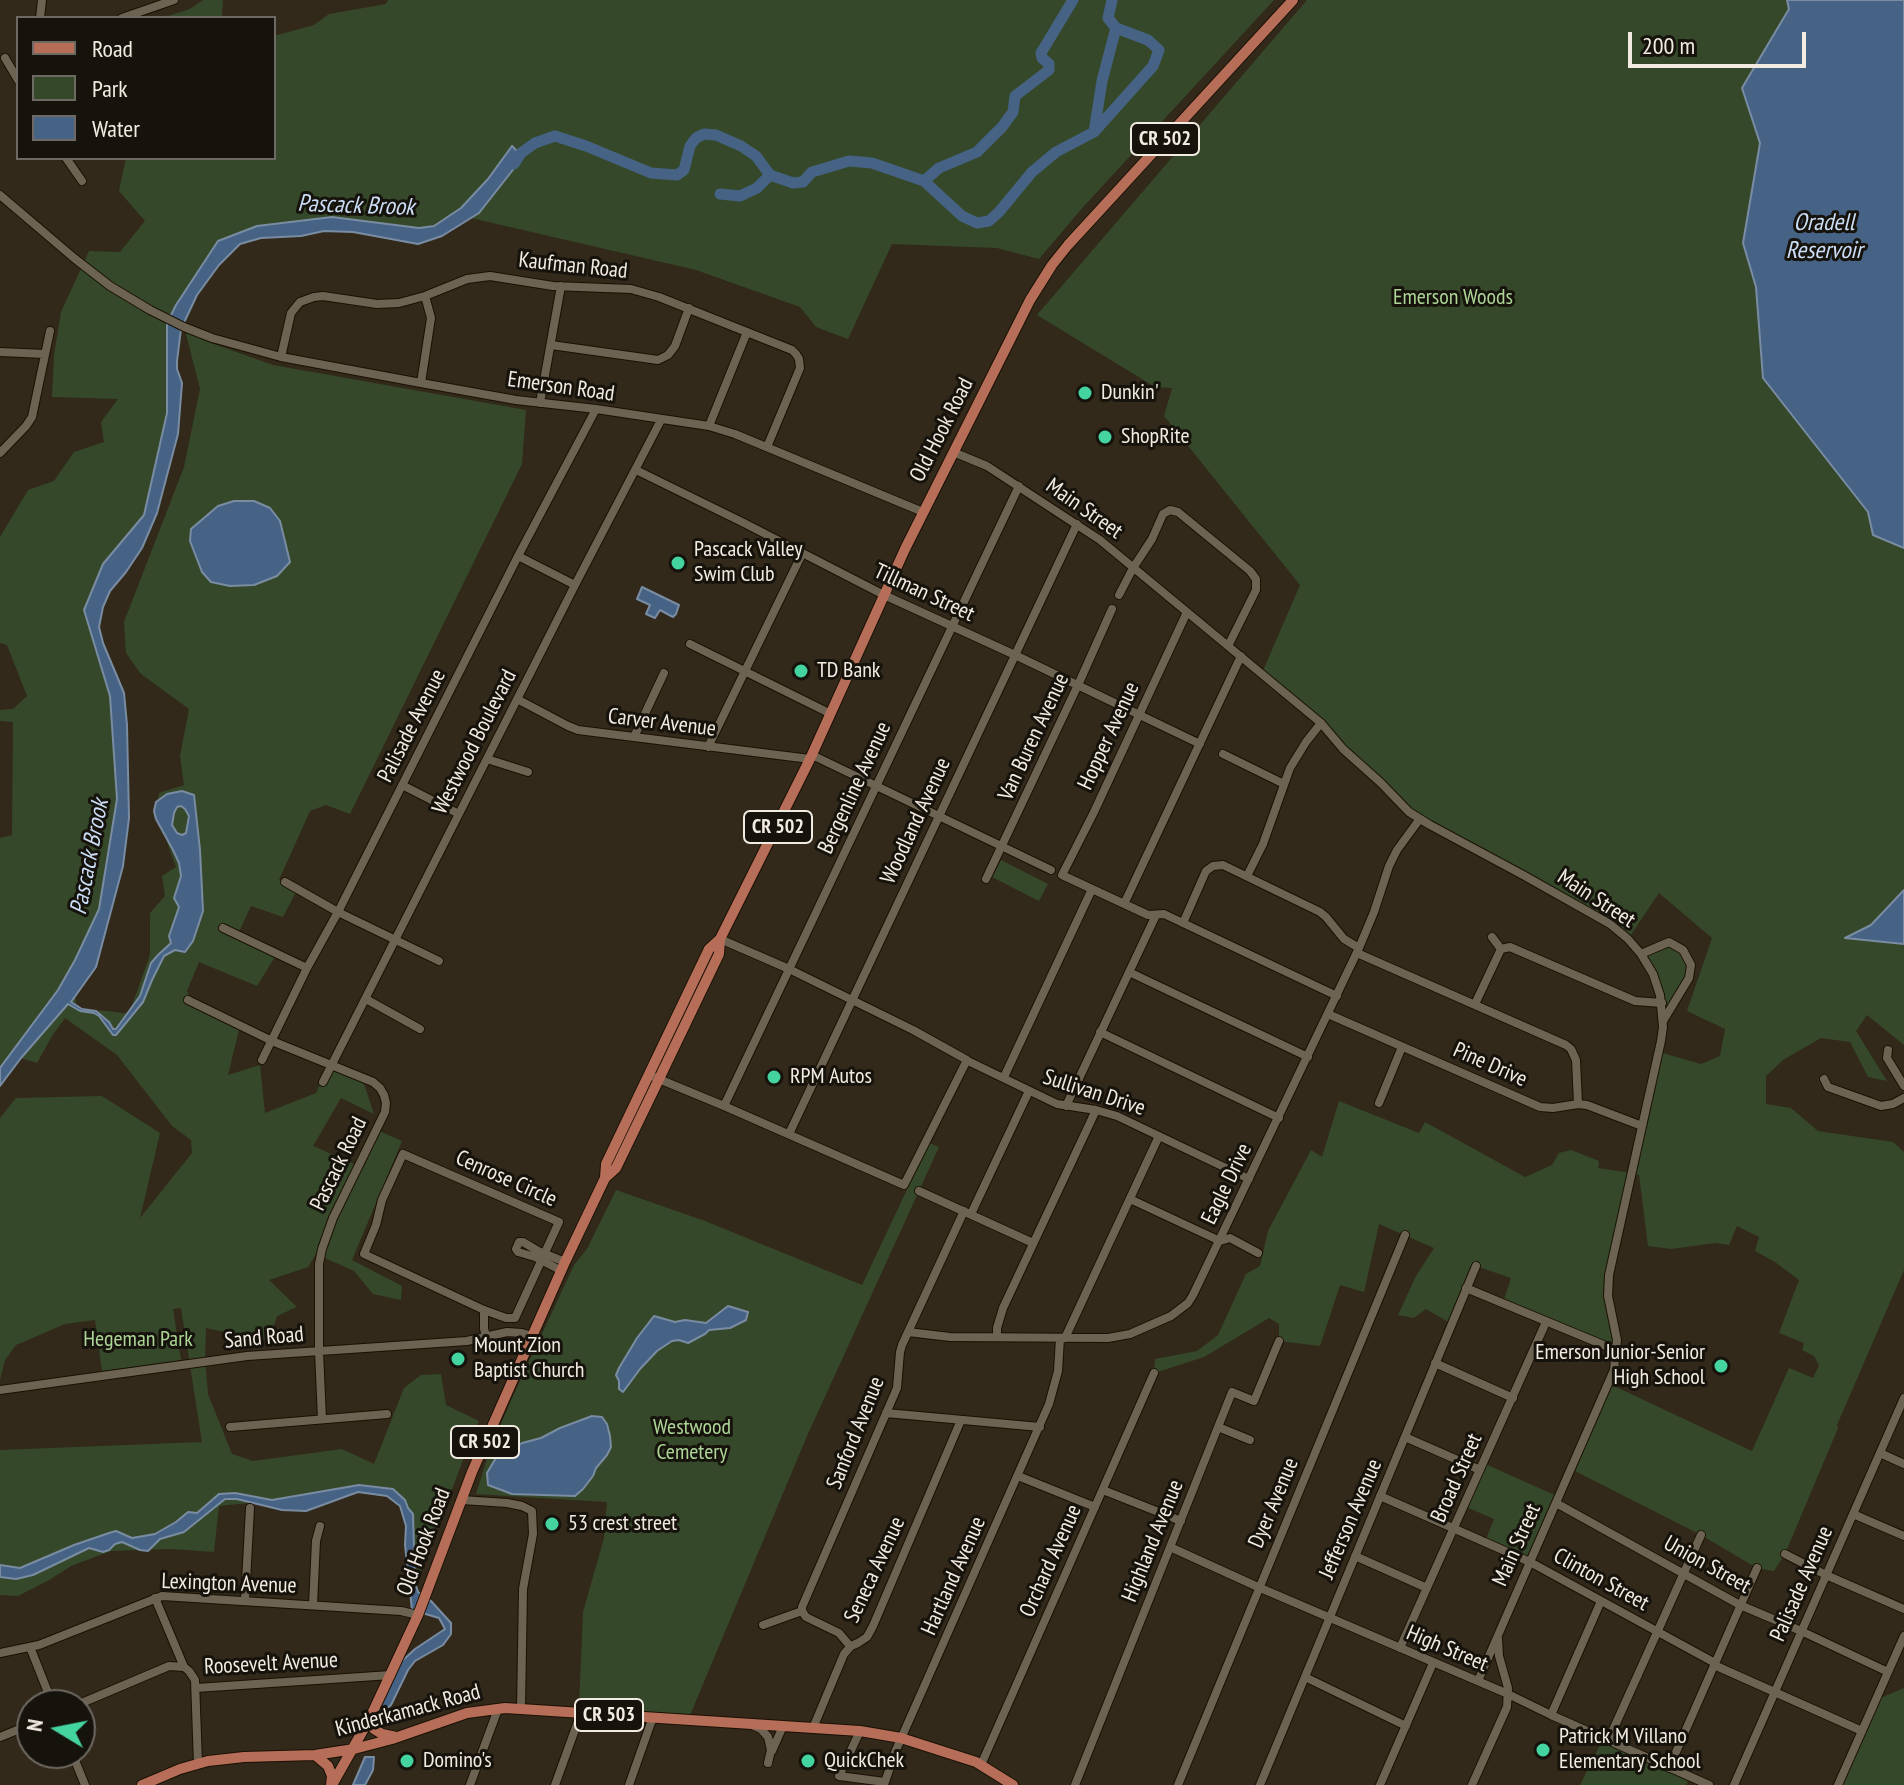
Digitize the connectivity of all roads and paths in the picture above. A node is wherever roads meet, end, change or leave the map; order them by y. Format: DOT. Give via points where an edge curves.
graph roads {
  1 [pos="174,0"];
  2 [pos="1293,0"];
  3 [pos="128,16"];
  4 [pos="2,59"];
  5 [pos="16,77"];
  6 [pos="67,160"];
  7 [pos="82,181"];
  8 [pos="0,195"];
  9 [pos="561,286"];
  10 [pos="425,296"];
  11 [pos="689,308"];
  12 [pos="50,331"];
  13 [pos="747,332"];
  14 [pos="551,345"];
  15 [pos="0,352"];
  16 [pos="45,354"];
  17 [pos="281,357"];
  18 [pos="421,383"];
  19 [pos="540,403"];
  20 [pos="596,409"];
  21 [pos="661,420"];
  22 [pos="709,426"];
  23 [pos="767,447"];
  24 [pos="953,452"];
  25 [pos="0,453"];
  26 [pos="636,470"];
  27 [pos="1019,486"];
  28 [pos="923,512"];
  29 [pos="1077,524"];
  30 [pos="802,554"];
  31 [pos="518,556"];
  32 [pos="1133,568"];
  33 [pos="575,585"];
  34 [pos="884,595"];
  35 [pos="1119,595"];
  36 [pos="1112,609"];
  37 [pos="1187,612"];
  38 [pos="952,626"];
  39 [pos="690,644"];
  40 [pos="1228,646"];
  41 [pos="1015,655"];
  42 [pos="1241,656"];
  43 [pos="745,672"];
  44 [pos="664,673"];
  45 [pos="1078,685"];
  46 [pos="517,699"];
  47 [pos="831,714"];
  48 [pos="1139,715"];
  49 [pos="1321,723"];
  50 [pos="634,737"];
  51 [pos="1200,744"];
  52 [pos="708,747"];
  53 [pos="1223,754"];
  54 [pos="811,757"];
  55 [pos="487,759"];
  56 [pos="528,772"];
  57 [pos="1284,784"];
  58 [pos="402,785"];
  59 [pos="876,786"];
  60 [pos="459,814"];
  61 [pos="939,816"];
  62 [pos="1419,820"];
  63 [pos="1003,846"];
  64 [pos="1051,870"];
  65 [pos="1247,876"];
  66 [pos="986,879"];
  67 [pos="285,882"];
  68 [pos="1092,889"];
  69 [pos="1124,904"];
  70 [pos="338,912"];
  71 [pos="1156,915"];
  72 [pos="1183,923"];
  73 [pos="223,928"];
  74 [pos="1492,937"];
  75 [pos="396,939"];
  76 [pos="720,939"];
  77 [pos="1501,949"];
  78 [pos="1358,951"];
  79 [pos="1641,954"];
  80 [pos="439,961"];
  81 [pos="307,968"];
  82 [pos="789,969"];
  83 [pos="1129,972"];
  84 [pos="1337,996"];
  85 [pos="366,999"];
  86 [pos="188,1000"];
  87 [pos="852,1000"];
  88 [pos="1662,1003"];
  89 [pos="1475,1004"];
  90 [pos="1328,1014"];
  91 [pos="1663,1021"];
  92 [pos="420,1029"];
  93 [pos="1100,1032"];
  94 [pos="272,1041"];
  95 [pos="1402,1047"];
  96 [pos="1888,1050"];
  97 [pos="1308,1057"];
  98 [pos="262,1060"];
  99 [pos="968,1061"];
  100 [pos="331,1065"];
  101 [pos="654,1077"];
  102 [pos="1004,1077"];
  103 [pos="1824,1079"];
  104 [pos="323,1082"];
  105 [pos="1904,1086"];
  106 [pos="1029,1091"];
  107 [pos="1904,1098"];
  108 [pos="1379,1103"];
  109 [pos="1578,1104"];
  110 [pos="724,1106"];
  111 [pos="1066,1106"];
  112 [pos="1096,1110"];
  113 [pos="1279,1118"];
  114 [pos="1642,1126"];
  115 [pos="789,1134"];
  116 [pos="1159,1136"];
  117 [pos="1249,1179"];
  118 [pos="919,1191"];
  119 [pos="1130,1199"];
  120 [pos="967,1213"];
  121 [pos="1405,1235"];
  122 [pos="1220,1241"];
  123 [pos="1033,1243"];
  124 [pos="1258,1253"];
  125 [pos="543,1257"];
  126 [pos="563,1266"];
  127 [pos="1476,1266"];
  128 [pos="1466,1288"];
  129 [pos="484,1310"];
  130 [pos="1546,1322"];
  131 [pos="908,1332"];
  132 [pos="532,1336"];
  133 [pos="997,1337"];
  134 [pos="487,1338"];
  135 [pos="1062,1338"];
  136 [pos="1279,1341"];
  137 [pos="319,1351"];
  138 [pos="1618,1351"];
  139 [pos="1435,1363"];
  140 [pos="1154,1373"];
  141 [pos="0,1390"];
  142 [pos="1513,1398"];
  143 [pos="1904,1398"];
  144 [pos="886,1413"];
  145 [pos="387,1414"];
  146 [pos="322,1419"];
  147 [pos="961,1420"];
  148 [pos="230,1427"];
  149 [pos="1040,1427"];
  150 [pos="1218,1427"];
  151 [pos="1405,1437"];
  152 [pos="1250,1440"];
  153 [pos="1880,1453"];
  154 [pos="1904,1464"];
  155 [pos="1480,1470"];
  156 [pos="1018,1476"];
  157 [pos="1103,1490"];
  158 [pos="1380,1496"];
  159 [pos="462,1500"];
  160 [pos="1556,1503"];
  161 [pos="1095,1507"];
  162 [pos="250,1508"];
  163 [pos="1853,1514"];
  164 [pos="1181,1521"];
  165 [pos="320,1526"];
  166 [pos="1454,1528"];
  167 [pos="1701,1535"];
  168 [pos="1904,1536"];
  169 [pos="1170,1547"];
  170 [pos="1785,1554"];
  171 [pos="1355,1556"];
  172 [pos="1530,1562"];
  173 [pos="1757,1568"];
  174 [pos="1682,1573"];
  175 [pos="1826,1575"];
  176 [pos="1258,1587"];
  177 [pos="1427,1588"];
  178 [pos="155,1598"];
  179 [pos="245,1600"];
  180 [pos="1601,1601"];
  181 [pos="313,1605"];
  182 [pos="1740,1605"];
  183 [pos="1904,1609"];
  184 [pos="802,1611"];
  185 [pos="418,1615"];
  186 [pos="1330,1618"];
  187 [pos="1502,1623"];
  188 [pos="763,1625"];
  189 [pos="1657,1631"];
  190 [pos="1801,1631"];
  191 [pos="1904,1636"];
  192 [pos="850,1646"];
  193 [pos="30,1647"];
  194 [pos="1400,1648"];
  195 [pos="0,1653"];
  196 [pos="1433,1663"];
  197 [pos="1714,1664"];
  198 [pos="184,1667"];
  199 [pos="1888,1672"];
  200 [pos="391,1675"];
  201 [pos="1305,1677"];
  202 [pos="1478,1681"];
  203 [pos="196,1688"];
  204 [pos="47,1689"];
  205 [pos="1774,1692"];
  206 [pos="1508,1694"];
  207 [pos="96,1697"];
  208 [pos="498,1709"];
  209 [pos="521,1709"];
  210 [pos="581,1713"];
  211 [pos="1551,1715"];
  212 [pos="653,1717"];
  213 [pos="370,1718"];
  214 [pos="750,1724"];
  215 [pos="783,1726"];
  216 [pos="1406,1726"];
  217 [pos="813,1728"];
  218 [pos="860,1731"];
  219 [pos="1862,1731"];
  220 [pos="398,1737"];
  221 [pos="901,1738"];
  222 [pos="1608,1741"];
  223 [pos="354,1749"];
  224 [pos="315,1755"];
  225 [pos="198,1764"];
  226 [pos="981,1765"];
  227 [pos="1669,1768"];
  228 [pos="1012,1784"];
  229 [pos="142,1785"];
  230 [pos="332,1785"];
  231 [pos="470,1785"];
  232 [pos="555,1785"];
  233 [pos="629,1785"];
  234 [pos="1075,1785"];
  235 [pos="1178,1785"];
  236 [pos="1260,1785"];
  237 [pos="1380,1785"];
  238 [pos="1472,1785"];
  239 [pos="1709,1785"];
  240 [pos="1734,1785"];
  241 [pos="1838,1785"];
  1 -- 3 [label="street"];
  2 -- 24 [label="main road, Old Hook Road / CR 502" via="1052,265"];
  4 -- 5 [label="street"];
  6 -- 7 [label="street"];
  8 -- 17 [label="street, Emerson Road" via="128,297 212,338"];
  9 -- 10 [label="street, Kaufman Road" via="479,277"];
  9 -- 11 [label="street, Kaufman Road" via="631,289"];
  9 -- 14 [label="street"];
  10 -- 17 [label="street, Kaufman Road" via="388,304 307,299 291,313"];
  10 -- 18 [label="street" via="431,318"];
  11 -- 13 [label="street, Kaufman Road"];
  11 -- 14 [label="street" via="672,350 658,360"];
  12 -- 16 [label="street"];
  13 -- 22 [label="street"];
  13 -- 23 [label="street, Kaufman Road" via="792,350 800,363"];
  14 -- 19 [label="street"];
  15 -- 16 [label="street"];
  16 -- 25 [label="street" via="32,417"];
  17 -- 18 [label="street, Emerson Road"];
  18 -- 19 [label="street, Emerson Road"];
  19 -- 20 [label="street, Emerson Road"];
  20 -- 21 [label="street, Emerson Road"];
  20 -- 31 [label="street, Palisade Avenue"];
  21 -- 22 [label="street, Emerson Road"];
  21 -- 26 [label="street, Westwood Boulevard"];
  22 -- 23 [label="street, Emerson Road"];
  23 -- 28 [label="street, Emerson Road"];
  24 -- 27 [label="street, Main Street"];
  24 -- 28 [label="main road, Old Hook Road / CR 502"];
  26 -- 30 [label="street, Tillman Street"];
  26 -- 33 [label="street, Westwood Boulevard"];
  27 -- 29 [label="street, Main Street"];
  27 -- 38 [label="street, Bergenline Avenue"];
  28 -- 34 [label="main road, Old Hook Road / CR 502"];
  29 -- 32 [label="street, Main Street"];
  29 -- 41 [label="street, Woodland Avenue"];
  30 -- 34 [label="street, Tillman Street"];
  30 -- 43 [label="street"];
  31 -- 33 [label="street"];
  31 -- 58 [label="street, Palisade Avenue"];
  32 -- 35 [label="street"];
  32 -- 37 [label="street, Main Street"];
  32 -- 40 [label="street" via="1170,510 1250,571 1256,590"];
  33 -- 46 [label="street, Westwood Boulevard"];
  34 -- 38 [label="street, Tillman Street"];
  34 -- 47 [label="main road, Old Hook Road / CR 502"];
  36 -- 45 [label="street, Van Buren Avenue"];
  37 -- 40 [label="street, Main Street"];
  37 -- 48 [label="street, Hopper Avenue"];
  38 -- 41 [label="street, Tillman Street"];
  38 -- 59 [label="street, Bergenline Avenue"];
  39 -- 43 [label="street"];
  40 -- 42 [label="street, Main Street"];
  41 -- 45 [label="street, Tillman Street"];
  41 -- 61 [label="street, Woodland Avenue"];
  42 -- 49 [label="street, Main Street"];
  42 -- 51 [label="street"];
  43 -- 47 [label="street"];
  43 -- 52 [label="street"];
  44 -- 50 [label="street"];
  45 -- 48 [label="street, Tillman Street"];
  45 -- 63 [label="street, Van Buren Avenue"];
  46 -- 50 [label="street, Carver Avenue" via="578,730"];
  46 -- 55 [label="street, Westwood Boulevard"];
  47 -- 54 [label="main road, Old Hook Road / CR 502"];
  48 -- 51 [label="street, Tillman Street"];
  48 -- 68 [label="street, Hopper Avenue" via="1062,875"];
  49 -- 57 [label="street"];
  49 -- 62 [label="street, Main Street"];
  50 -- 52 [label="street, Carver Avenue"];
  51 -- 69 [label="street"];
  52 -- 54 [label="street, Carver Avenue"];
  53 -- 57 [label="street"];
  54 -- 59 [label="street, Carver Avenue"];
  54 -- 76 [label="main road, Old Hook Road / CR 502"];
  55 -- 56 [label="street"];
  55 -- 60 [label="street, Westwood Boulevard"];
  57 -- 65 [label="street"];
  58 -- 60 [label="street"];
  58 -- 70 [label="street, Palisade Avenue"];
  59 -- 61 [label="street, Carver Avenue"];
  59 -- 82 [label="street, Bergenline Avenue"];
  60 -- 75 [label="street, Westwood Boulevard"];
  61 -- 63 [label="street, Carver Avenue"];
  61 -- 87 [label="street, Woodland Avenue"];
  62 -- 78 [label="street, Eagle Drive" via="1389,866"];
  62 -- 79 [label="street, Main Street" via="1610,924"];
  63 -- 64 [label="street, Carver Avenue"];
  63 -- 66 [label="street, Van Buren Avenue"];
  65 -- 72 [label="street" via="1223,865 1209,868"];
  65 -- 78 [label="street" via="1320,912"];
  67 -- 70 [label="street"];
  68 -- 69 [label="street"];
  68 -- 102 [label="street"];
  69 -- 71 [label="street"];
  70 -- 75 [label="street"];
  70 -- 81 [label="street, Palisade Avenue"];
  71 -- 72 [label="street"];
  71 -- 83 [label="street"];
  72 -- 84 [label="street"];
  73 -- 81 [label="street"];
  74 -- 77 [label="street"];
  75 -- 80 [label="street"];
  75 -- 85 [label="street, Westwood Boulevard"];
  76 -- 82 [label="street, Sullivan Drive"];
  76 -- 101 [label="main road, Old Hook Road / CR 502" via="709,949"];
  77 -- 88 [label="street" via="1510,947 1635,1001"];
  77 -- 89 [label="street"];
  78 -- 84 [label="street, Eagle Drive"];
  78 -- 89 [label="street"];
  79 -- 88 [label="street, Main Street"];
  79 -- 91 [label="street" via="1669,942 1683,950 1691,965 1689,978"];
  81 -- 94 [label="street, Palisade Avenue"];
  82 -- 87 [label="street, Sullivan Drive"];
  82 -- 110 [label="street, Bergenline Avenue"];
  83 -- 93 [label="street"];
  83 -- 97 [label="street"];
  84 -- 90 [label="street, Eagle Drive"];
  85 -- 92 [label="street"];
  85 -- 100 [label="street, Westwood Boulevard"];
  86 -- 94 [label="street, Pascack Road"];
  87 -- 99 [label="street, Sullivan Drive"];
  87 -- 115 [label="street, Woodland Avenue"];
  88 -- 91 [label="street, Main Street"];
  89 -- 109 [label="street" via="1571,1049"];
  90 -- 95 [label="street, Pine Drive"];
  90 -- 97 [label="street, Eagle Drive"];
  91 -- 114 [label="street, Main Street"];
  93 -- 111 [label="street"];
  93 -- 113 [label="street"];
  94 -- 98 [label="street, Palisade Avenue"];
  94 -- 100 [label="street, Pascack Road"];
  95 -- 108 [label="street"];
  95 -- 109 [label="street, Pine Drive" via="1540,1107"];
  96 -- 105 [label="street" via="1887,1058"];
  97 -- 113 [label="street, Eagle Drive"];
  99 -- 102 [label="street, Sullivan Drive"];
  99 -- 115 [label="street" via="904,1185"];
  100 -- 104 [label="street, Westwood Boulevard"];
  100 -- 137 [label="street, Pascack Road" via="373,1082 386,1103 322,1249"];
  101 -- 110 [label="street"];
  101 -- 126 [label="main road, Old Hook Road / CR 502" via="616,1168 605,1178"];
  102 -- 106 [label="street, Sullivan Drive"];
  103 -- 107 [label="street" via="1828,1087 1881,1106"];
  106 -- 111 [label="street, Sullivan Drive"];
  106 -- 120 [label="street, Sanford Avenue"];
  109 -- 114 [label="street, Pine Drive"];
  110 -- 115 [label="street"];
  111 -- 112 [label="street, Sullivan Drive"];
  112 -- 116 [label="street, Sullivan Drive"];
  112 -- 123 [label="street"];
  113 -- 117 [label="street, Eagle Drive"];
  114 -- 138 [label="street, Main Street" via="1609,1275"];
  116 -- 117 [label="street, Sullivan Drive"];
  116 -- 119 [label="street, Hartland Avenue"];
  117 -- 122 [label="street, Eagle Drive"];
  118 -- 120 [label="street"];
  119 -- 122 [label="street"];
  119 -- 135 [label="street, Hartland Avenue"];
  120 -- 123 [label="street"];
  120 -- 131 [label="street, Sanford Avenue"];
  121 -- 176 [label="street, Dyer Avenue"];
  122 -- 124 [label="street" via="1230,1238"];
  122 -- 135 [label="street, Eagle Drive" via="1188,1303 1171,1316 1120,1336"];
  123 -- 133 [label="street" via="1003,1308"];
  125 -- 126 [label="street"];
  125 -- 129 [label="street, Cenrose Circle" via="515,1318"];
  125 -- 129 [label="street, Cenrose Circle" via="559,1222 403,1154 364,1254"];
  126 -- 132 [label="main road, Old Hook Road / CR 502"];
  127 -- 128 [label="street, Jefferson Avenue"];
  128 -- 130 [label="street"];
  128 -- 139 [label="street, Jefferson Avenue"];
  129 -- 134 [label="street"];
  130 -- 138 [label="street"];
  130 -- 142 [label="street, Broad Street"];
  131 -- 133 [label="street, Eagle Drive"];
  131 -- 144 [label="street, Sanford Avenue" via="897,1388"];
  132 -- 134 [label="street, Sand Road" via="507,1332"];
  132 -- 159 [label="main road, Old Hook Road / CR 502"];
  133 -- 135 [label="street, Eagle Drive"];
  134 -- 137 [label="street, Sand Road"];
  135 -- 149 [label="street, Hartland Avenue" via="1054,1388"];
  136 -- 150 [label="street, Highland Avenue" via="1254,1401 1232,1392"];
  137 -- 141 [label="street, Sand Road"];
  137 -- 146 [label="street, Pascack Road"];
  138 -- 160 [label="street, Main Street" via="1612,1379"];
  139 -- 142 [label="street"];
  139 -- 151 [label="street, Jefferson Avenue"];
  140 -- 157 [label="street, Orchard Avenue"];
  142 -- 155 [label="street, Broad Street"];
  143 -- 153 [label="street, Palisade Avenue"];
  144 -- 147 [label="street"];
  144 -- 184 [label="street, Sanford Avenue"];
  145 -- 146 [label="street"];
  146 -- 148 [label="street"];
  147 -- 149 [label="street"];
  147 -- 192 [label="street, Seneca Avenue" via="873,1626 863,1640"];
  149 -- 156 [label="street, Hartland Avenue"];
  150 -- 152 [label="street"];
  150 -- 164 [label="street, Highland Avenue"];
  151 -- 155 [label="street"];
  151 -- 158 [label="street, Jefferson Avenue"];
  153 -- 154 [label="street"];
  153 -- 163 [label="street, Palisade Avenue"];
  155 -- 166 [label="street, Broad Street"];
  156 -- 161 [label="street"];
  156 -- 221 [label="street, Hartland Avenue"];
  157 -- 161 [label="street, Orchard Avenue"];
  157 -- 164 [label="street"];
  158 -- 166 [label="street, Clinton Street"];
  158 -- 171 [label="street, Jefferson Avenue"];
  159 -- 185 [label="main road, Old Hook Road / CR 502"];
  159 -- 209 [label="street" via="528,1508 534,1518 523,1589"];
  160 -- 172 [label="street, Main Street"];
  160 -- 174 [label="street, Union Street"];
  161 -- 226 [label="street, Orchard Avenue"];
  162 -- 179 [label="street"];
  163 -- 168 [label="street"];
  163 -- 175 [label="street, Palisade Avenue"];
  164 -- 169 [label="street, Highland Avenue"];
  165 -- 181 [label="street"];
  166 -- 172 [label="street, Clinton Street"];
  166 -- 177 [label="street, Broad Street"];
  167 -- 174 [label="street"];
  169 -- 176 [label="street, High Street"];
  169 -- 234 [label="street, Highland Avenue"];
  170 -- 175 [label="street"];
  171 -- 177 [label="street"];
  171 -- 186 [label="street, Jefferson Avenue"];
  172 -- 180 [label="street, Clinton Street"];
  172 -- 187 [label="street, Main Street"];
  173 -- 182 [label="street"];
  174 -- 182 [label="street, Union Street"];
  174 -- 189 [label="street"];
  175 -- 183 [label="street"];
  175 -- 190 [label="street, Palisade Avenue"];
  176 -- 186 [label="street, High Street"];
  176 -- 235 [label="street, Dyer Avenue"];
  177 -- 194 [label="street, Broad Street"];
  178 -- 179 [label="street, Lexington Avenue"];
  178 -- 193 [label="street, Lexington Avenue"];
  178 -- 198 [label="street"];
  179 -- 181 [label="street, Lexington Avenue"];
  180 -- 189 [label="street, Clinton Street"];
  180 -- 211 [label="street"];
  181 -- 185 [label="street, Lexington Avenue"];
  182 -- 190 [label="street, Union Street"];
  182 -- 197 [label="street"];
  184 -- 188 [label="street"];
  184 -- 192 [label="street" via="839,1633"];
  185 -- 200 [label="main road, Old Hook Road / CR 502"];
  186 -- 194 [label="street, High Street"];
  186 -- 201 [label="street, Jefferson Avenue"];
  187 -- 202 [label="street, Main Street"];
  187 -- 206 [label="street" via="1498,1645"];
  189 -- 197 [label="street, Clinton Street"];
  189 -- 222 [label="street"];
  190 -- 199 [label="street, Union Street"];
  190 -- 205 [label="street, Palisade Avenue"];
  191 -- 199 [label="street"];
  192 -- 217 [label="street, Seneca Avenue"];
  193 -- 195 [label="street, Lexington Avenue"];
  193 -- 204 [label="street"];
  194 -- 196 [label="street, High Street"];
  196 -- 202 [label="street, High Street"];
  196 -- 216 [label="street"];
  197 -- 205 [label="street, Clinton Street"];
  197 -- 227 [label="street"];
  198 -- 203 [label="street, Roosevelt Avenue"];
  198 -- 207 [label="street, Roosevelt Avenue" via="169,1666"];
  199 -- 219 [label="street"];
  200 -- 203 [label="street, Roosevelt Avenue"];
  200 -- 213 [label="main road, Old Hook Road / CR 502"];
  201 -- 216 [label="street"];
  201 -- 236 [label="street, Jefferson Avenue"];
  202 -- 206 [label="street, High Street"];
  203 -- 225 [label="street"];
  205 -- 219 [label="street, Clinton Street"];
  205 -- 240 [label="street, Palisade Avenue"];
  206 -- 211 [label="street, High Street"];
  206 -- 238 [label="street"];
  208 -- 209 [label="main road, Kinderkamack Road / CR 503"];
  208 -- 220 [label="main road, Kinderkamack Road / CR 503" via="467,1713"];
  208 -- 231 [label="street"];
  209 -- 210 [label="main road, Kinderkamack Road / CR 503"];
  210 -- 212 [label="main road, Kinderkamack Road / CR 503"];
  210 -- 232 [label="street"];
  211 -- 222 [label="street, High Street"];
  212 -- 214 [label="main road, Kinderkamack Road / CR 503"];
  212 -- 233 [label="street"];
  213 -- 220 [label="main road" via="374,1729"];
  213 -- 223 [label="main road, Old Hook Road / CR 502"];
  214 -- 215 [label="main road, Kinderkamack Road / CR 503"];
  214 -- 215 [label="street" via="768,1737 768,1763"];
  215 -- 217 [label="main road, Kinderkamack Road / CR 503"];
  216 -- 237 [label="street"];
  217 -- 218 [label="main road, Kinderkamack Road / CR 503"];
  218 -- 221 [label="main road, Kinderkamack Road / CR 503"];
  218 -- 221 [label="street, Hartland Avenue" via="839,1776 885,1782"];
  219 -- 241 [label="street"];
  220 -- 223 [label="main road, Kinderkamack Road / CR 503"];
  221 -- 226 [label="main road, Kinderkamack Road / CR 503"];
  222 -- 227 [label="street, High Street"];
  223 -- 224 [label="main road, Kinderkamack Road / CR 503"];
  223 -- 230 [label="main road, Old Hook Road / CR 502"];
  224 -- 225 [label="main road, Kinderkamack Road / CR 503" via="235,1757"];
  224 -- 230 [label="main road" via="328,1766"];
  225 -- 229 [label="main road, Kinderkamack Road / CR 503"];
  226 -- 228 [label="main road, Kinderkamack Road / CR 503"];
  227 -- 239 [label="street, High Street"];
}
